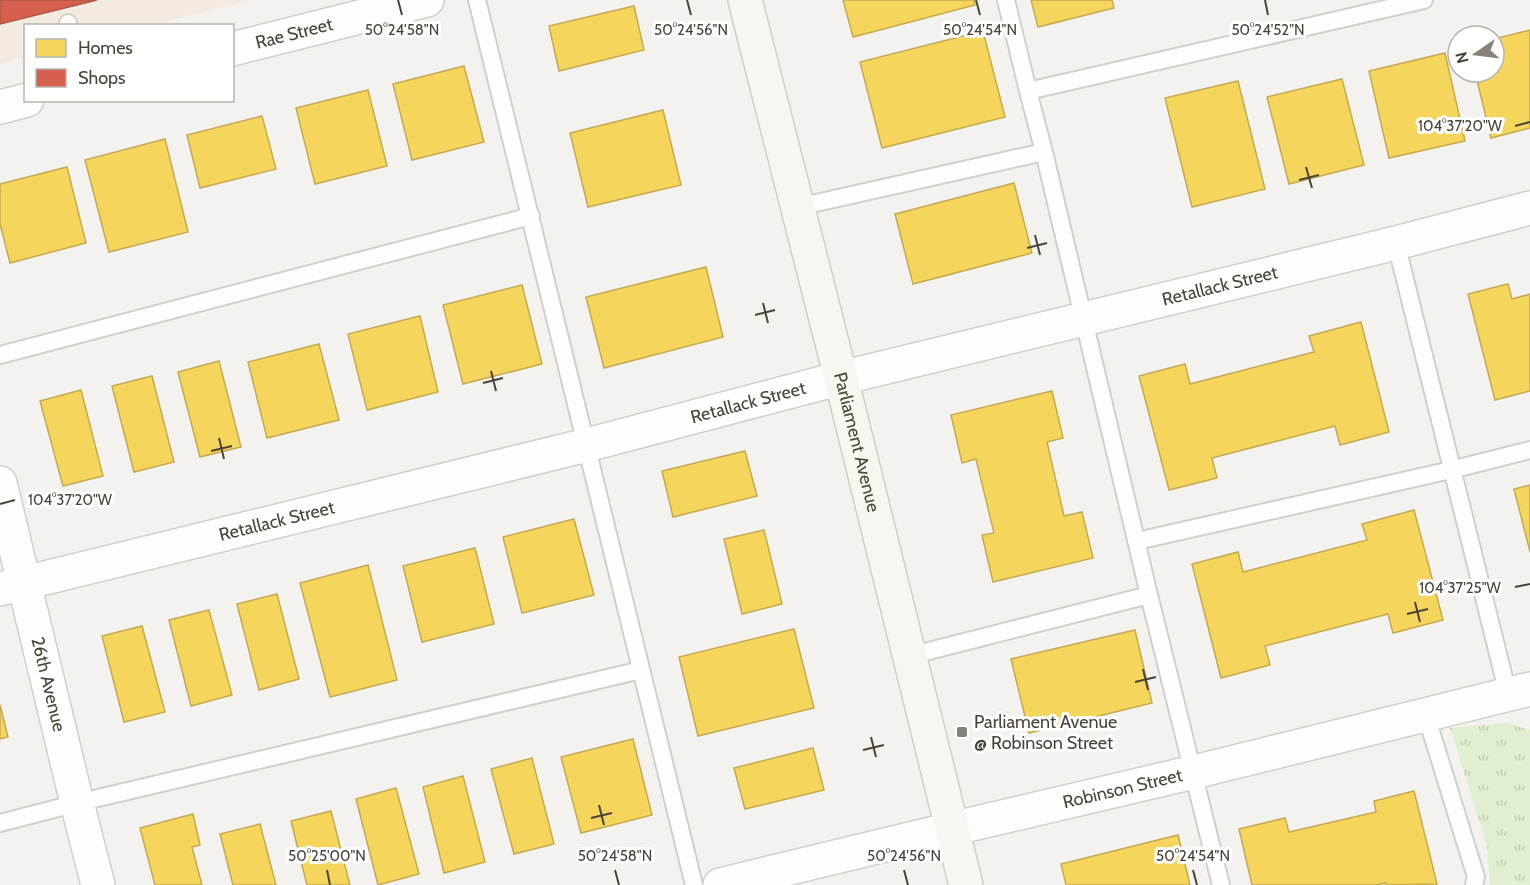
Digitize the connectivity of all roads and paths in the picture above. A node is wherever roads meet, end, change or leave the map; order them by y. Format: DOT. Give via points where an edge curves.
graph roads {
  1 [pos="427,0"];
  2 [pos="477,0"];
  3 [pos="745,0"];
  4 [pos="1006,0"];
  5 [pos="1424,0"];
  6 [pos="234,48"];
  7 [pos="1028,91"];
  8 [pos="24,101"];
  9 [pos="0,107"];
  10 [pos="1044,152"];
  11 [pos="798,207"];
  12 [pos="1530,208"];
  13 [pos="531,216"];
  14 [pos="1396,243"];
  15 [pos="1084,319"];
  16 [pos="0,355"];
  17 [pos="841,378"];
  18 [pos="587,445"];
  19 [pos="1530,450"];
  20 [pos="1451,470"];
  21 [pos="0,483"];
  22 [pos="1137,541"];
  23 [pos="12,586"];
  24 [pos="1149,596"];
  25 [pos="909,656"];
  26 [pos="641,670"];
  27 [pos="1523,692"];
  28 [pos="1426,715"];
  29 [pos="1194,772"];
  30 [pos="77,803"];
  31 [pos="0,823"];
  32 [pos="951,829"];
  33 [pos="98,885"];
  34 [pos="694,885"];
  35 [pos="720,885"];
  36 [pos="966,885"];
  37 [pos="1221,885"];
  38 [pos="1474,885"];
  1 -- 6 [label="street, Rae Street"];
  2 -- 13 [label="lane"];
  3 -- 11 [label="main road, Parliament Avenue"];
  4 -- 7 [label="lane"];
  5 -- 7 [label="lane"];
  7 -- 10 [label="lane"];
  8 -- 9 [label="street"];
  10 -- 11 [label="lane"];
  10 -- 15 [label="lane"];
  11 -- 17 [label="main road, Parliament Avenue"];
  12 -- 14 [label="street, Retallack Street"];
  13 -- 16 [label="lane"];
  13 -- 18 [label="lane"];
  14 -- 15 [label="street, Retallack Street"];
  14 -- 20 [label="lane"];
  15 -- 17 [label="street, Retallack Street"];
  15 -- 22 [label="lane"];
  17 -- 18 [label="street, Retallack Street"];
  17 -- 25 [label="main road, Parliament Avenue"];
  18 -- 23 [label="street, Retallack Street"];
  18 -- 26 [label="lane"];
  19 -- 20 [label="lane"];
  20 -- 22 [label="lane"];
  20 -- 27 [label="lane"];
  21 -- 23 [label="street, 26th Avenue"];
  22 -- 24 [label="lane"];
  23 -- 30 [label="street, 26th Avenue"];
  24 -- 25 [label="lane"];
  24 -- 29 [label="lane"];
  25 -- 32 [label="main road, Parliament Avenue"];
  26 -- 30 [label="lane"];
  26 -- 34 [label="lane"];
  27 -- 28 [label="street, Robinson Street"];
  28 -- 29 [label="street, Robinson Street"];
  28 -- 38 [label="lane" via="1476,877"];
  29 -- 32 [label="street, Robinson Street"];
  29 -- 37 [label="lane"];
  30 -- 31 [label="lane"];
  30 -- 33 [label="street, 26th Avenue"];
  32 -- 35 [label="street, Robinson Street"];
  32 -- 36 [label="main road, Parliament Avenue"];
}
